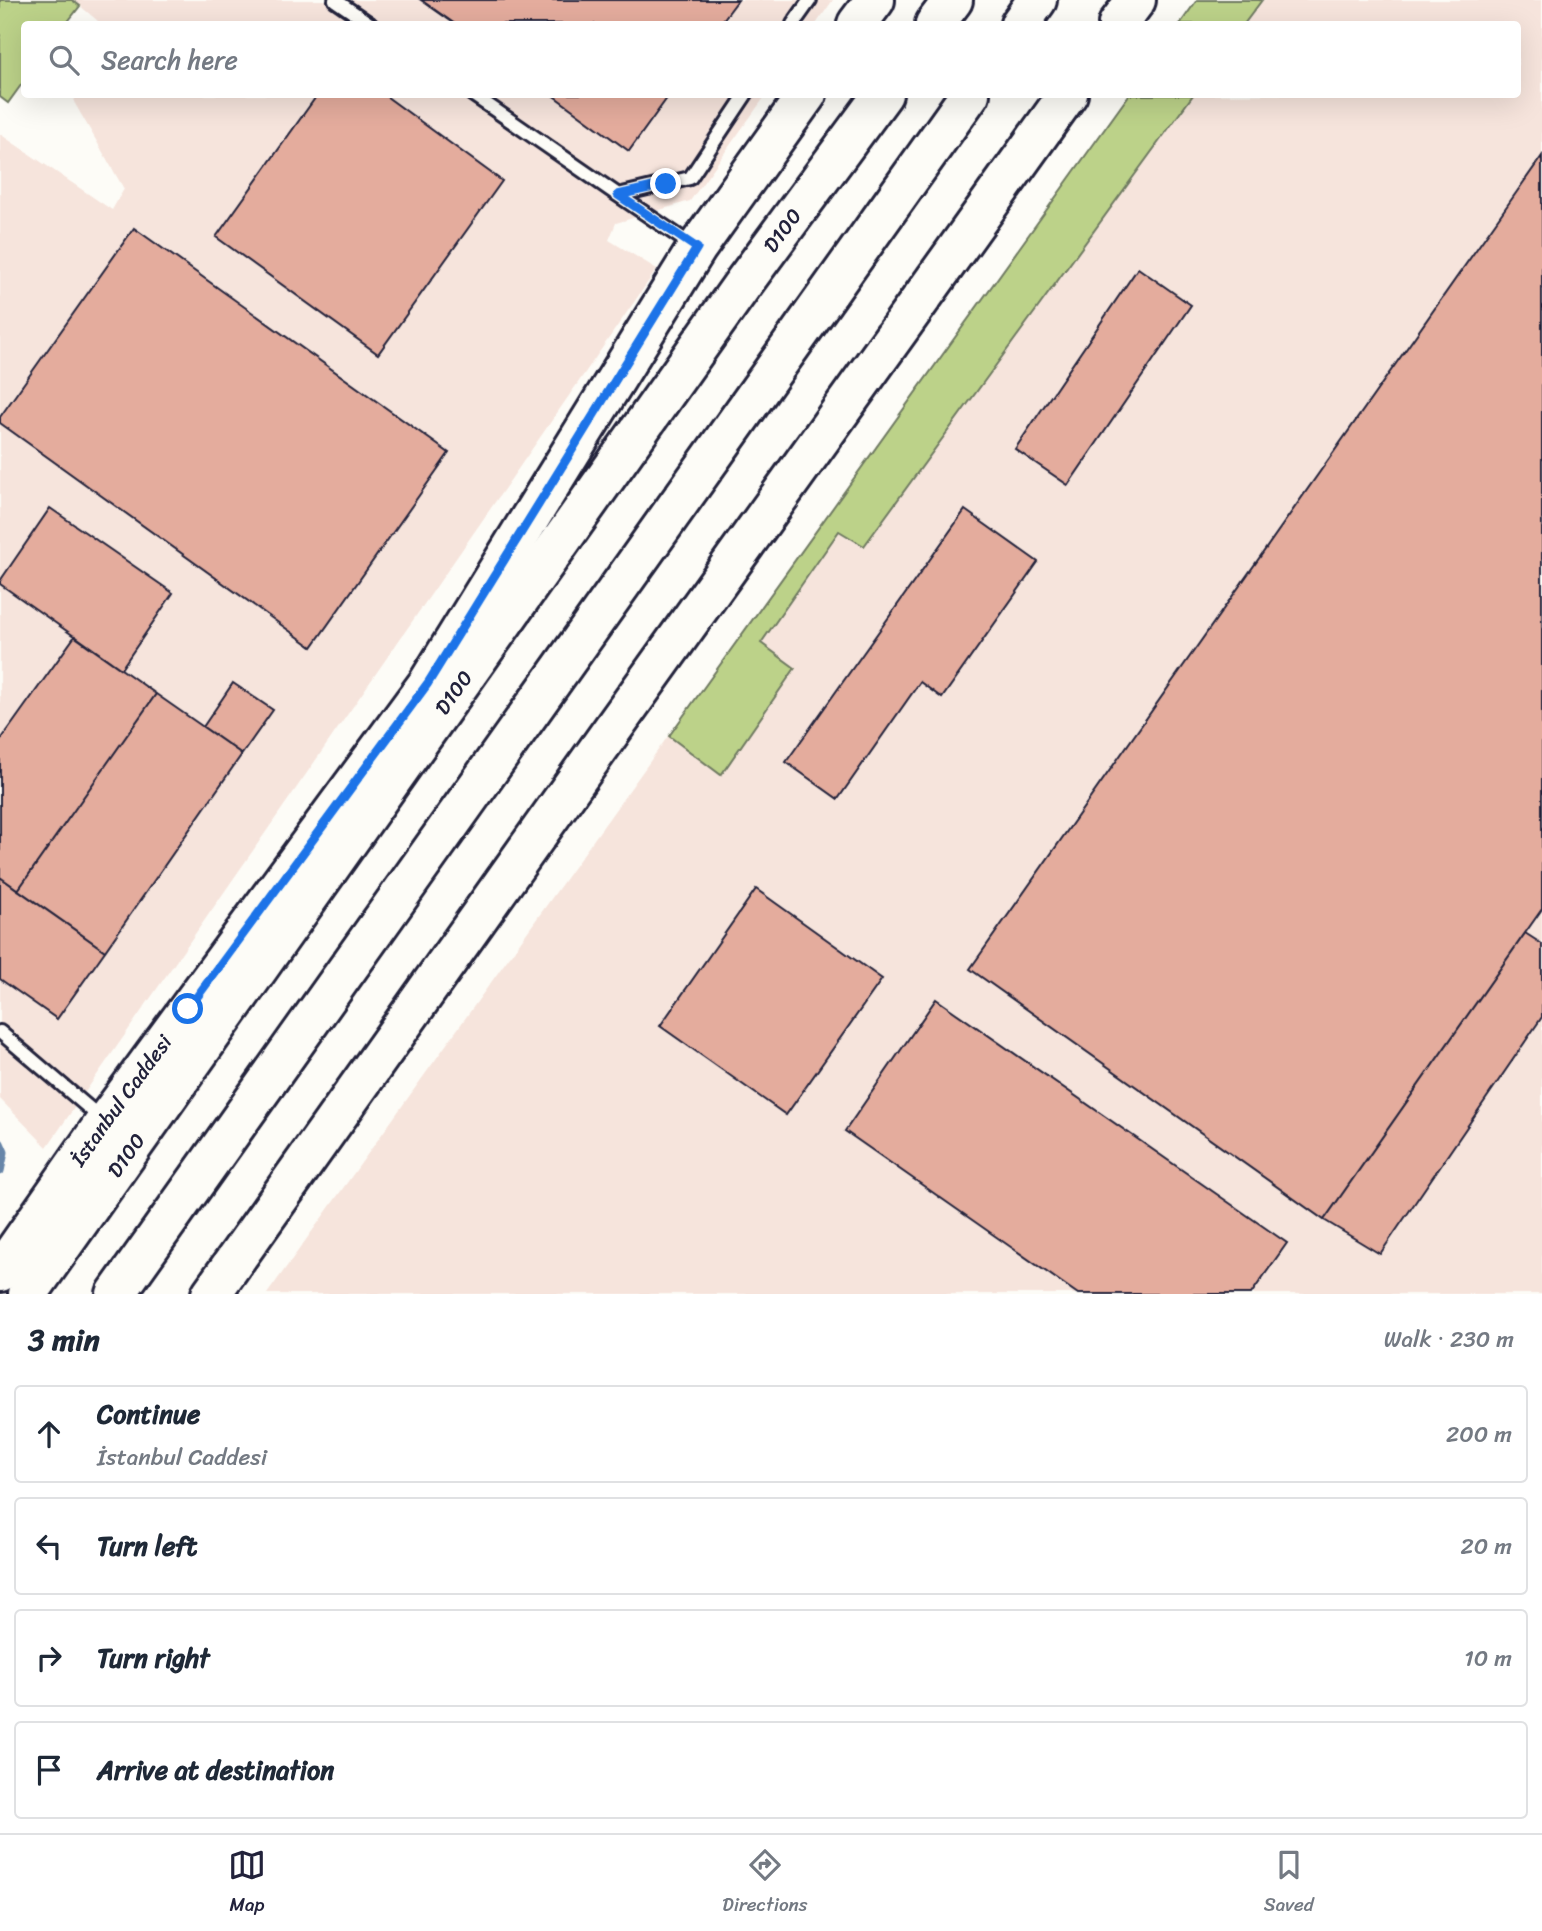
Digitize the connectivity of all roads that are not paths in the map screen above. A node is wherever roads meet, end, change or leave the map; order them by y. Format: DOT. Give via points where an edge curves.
graph roads {
  1 [pos="335,0"];
  2 [pos="810,0"];
  3 [pos="861,0"];
  4 [pos="875,0"];
  5 [pos="953,0"];
  6 [pos="1037,0"];
  7 [pos="1136,0"];
  8 [pos="366,21"];
  9 [pos="795,21"];
  10 [pos="856,21"];
  11 [pos="858,21"];
  12 [pos="937,21"];
  13 [pos="1022,21"];
  14 [pos="1120,21"];
  15 [pos="478,98"];
  16 [pos="743,98"];
  17 [pos="804,98"];
  18 [pos="880,98"];
  19 [pos="967,98"];
  20 [pos="1065,98"];
  21 [pos="618,195"];
  22 [pos="697,248"];
  23 [pos="304,852"];
  24 [pos="0,1032"];
  25 [pos="105,1122"];
  26 [pos="95,1200"];
  27 [pos="0,1272"];
  28 [pos="28,1294"];
  29 [pos="116,1294"];
  30 [pos="211,1294"];
  1 -- 8 [label="lane"];
  2 -- 9 [label="lane"];
  3 -- 10 [label="lane"];
  4 -- 11 [label="main road"];
  5 -- 12 [label="main road"];
  6 -- 13 [label="main road"];
  7 -- 14 [label="main road"];
  15 -- 21 [label="lane"];
  16 -- 21 [label="lane" via="690,178"];
  17 -- 22 [label="main road, İstanbul Caddesi"];
  18 -- 26 [label="main road, D100 / D100" via="745,281"];
  19 -- 29 [label="main road"];
  20 -- 30 [label="main road"];
  21 -- 22 [label="lane"];
  22 -- 23 [label="main road, İstanbul Caddesi" via="428,683"];
  23 -- 25 [label="main road, İstanbul Caddesi"];
  23 -- 26 [label="main road"];
  24 -- 25 [label="lane"];
  25 -- 27 [label="main road, İstanbul Caddesi"];
  26 -- 28 [label="main road, D100 / D100"];
}
